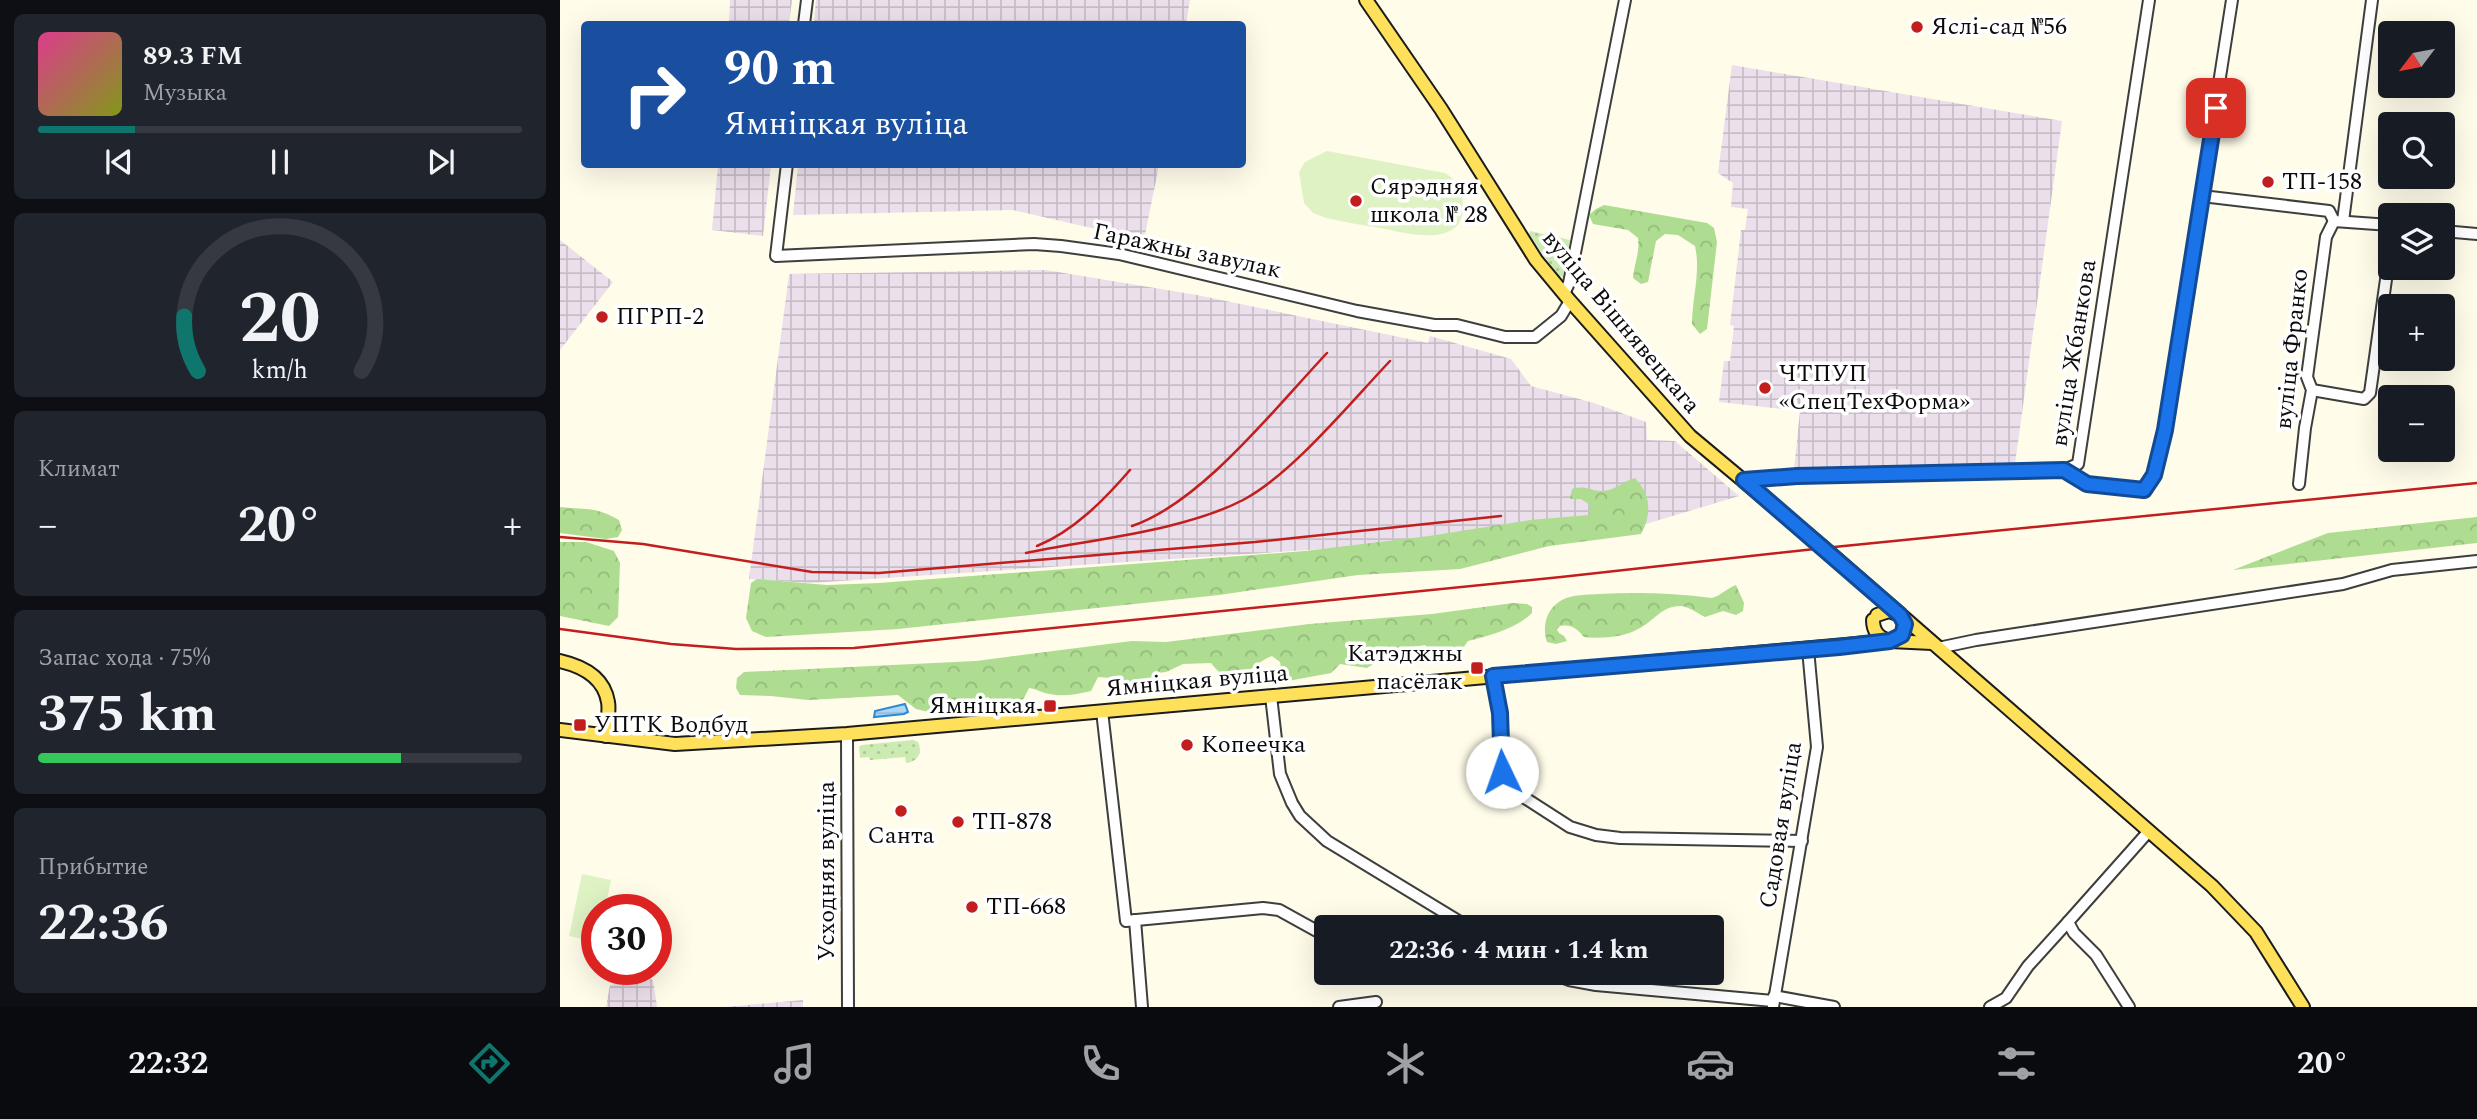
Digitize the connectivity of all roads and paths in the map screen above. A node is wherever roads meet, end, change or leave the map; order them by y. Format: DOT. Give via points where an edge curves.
graph roads {
  1 [pos="807,0"];
  2 [pos="1366,0"];
  3 [pos="1625,0"];
  4 [pos="2149,0"];
  5 [pos="2232,0"];
  6 [pos="2372,0"];
  7 [pos="804,21"];
  8 [pos="787,168"];
  9 [pos="2202,196"];
  10 [pos="2339,221"];
  11 [pos="2378,224"];
  12 [pos="2455,232"];
  13 [pos="2477,234"];
  14 [pos="2386,280"];
  15 [pos="1567,298"];
  16 [pos="2312,390"];
  17 [pos="2064,470"];
  18 [pos="1744,480"];
  19 [pos="2299,484"];
  20 [pos="2477,561"];
  21 [pos="1871,590"];
  22 [pos="1900,615"];
  23 [pos="1875,617"];
  24 [pos="1890,641"];
  25 [pos="1935,646"];
  26 [pos="1839,647"];
  27 [pos="1808,649"];
  28 [pos="560,661"];
  29 [pos="1493,676"];
  30 [pos="1271,696"];
  31 [pos="1102,711"];
  32 [pos="560,730"];
  33 [pos="847,734"];
  34 [pos="606,736"];
  35 [pos="2150,831"];
  36 [pos="1802,841"];
  37 [pos="1449,915"];
  38 [pos="1130,921"];
  39 [pos="2068,922"];
  40 [pos="1314,929"];
  41 [pos="1596,985"];
  42 [pos="1376,1002"];
  43 [pos="1774,1002"];
  44 [pos="848,1007"];
  45 [pos="1142,1007"];
  46 [pos="1339,1007"];
  47 [pos="1834,1007"];
  48 [pos="1990,1007"];
  49 [pos="2129,1007"];
  50 [pos="2303,1007"];
  1 -- 7 [label="street"];
  2 -- 15 [label="main road, вуліца Вішнявецкага" via="1536,260"];
  3 -- 15 [label="street"];
  4 -- 17 [label="street, вуліца Жбанкова" via="2078,464"];
  5 -- 9 [label="street"];
  6 -- 10 [label="street, вуліца Франко"];
  8 -- 15 [label="street, Гаражны завулак" via="776,256 1061,246 1119,254 1357,311 1520,338 1535,337 1561,316"];
  9 -- 10 [label="street" via="2329,211"];
  9 -- 17 [label="street" via="2154,475 2144,490 2087,484"];
  10 -- 11 [label="street"];
  10 -- 16 [label="street, вуліца Франко" via="2326,237 2307,377"];
  12 -- 13 [label="street"];
  14 -- 16 [label="street" via="2370,393 2364,399"];
  15 -- 18 [label="main road, вуліца Вішнявецкага" via="1690,436"];
  16 -- 19 [label="street, вуліца Франко"];
  17 -- 18 [label="street, вуліца Жбанкова"];
  18 -- 21 [label="main road, вуліца Вішнявецкага"];
  20 -- 25 [label="street" via="2392,570 2343,584"];
  21 -- 22 [label="main road, вуліца Вішнявецкага"];
  21 -- 23 [label="main road"];
  22 -- 23 [label="main road" via="1889,611"];
  22 -- 24 [label="main road" via="1903,633"];
  22 -- 25 [label="main road, вуліца Вішнявецкага"];
  23 -- 24 [label="main road" via="1878,636"];
  23 -- 26 [label="main road" via="1857,638"];
  24 -- 25 [label="main road, Ямніцкая вуліца"];
  24 -- 26 [label="main road, Ямніцкая вуліца"];
  25 -- 35 [label="main road, вуліца Вішнявецкага"];
  26 -- 27 [label="main road, Ямніцкая вуліца"];
  27 -- 29 [label="main road, Ямніцкая вуліца"];
  27 -- 36 [label="street, Садовая вуліца" via="1817,747"];
  28 -- 34 [label="main road" via="583,667 600,682 608,702"];
  29 -- 30 [label="main road, Ямніцкая вуліца"];
  29 -- 36 [label="street" via="1500,713 1502,772 1519,796 1561,822 1589,834 1612,837"];
  30 -- 31 [label="main road, Ямніцкая вуліца"];
  30 -- 37 [label="street" via="1280,774 1300,816 1327,841"];
  31 -- 33 [label="main road, Ямніцкая вуліца"];
  31 -- 38 [label="street"];
  32 -- 34 [label="main road, Ямніцкая вуліца"];
  33 -- 34 [label="main road, Ямніцкая вуліца" via="675,744"];
  33 -- 44 [label="street, Усходняя вуліца"];
  35 -- 39 [label="street"];
  35 -- 50 [label="main road, вуліца Вішнявецкага" via="2256,932"];
  36 -- 43 [label="street, Садовая вуліца"];
  38 -- 40 [label="street" via="1263,908 1279,910"];
  38 -- 45 [label="street"];
  39 -- 48 [label="street" via="2028,965 2006,998"];
  39 -- 49 [label="street" via="2096,954"];
  41 -- 43 [label="street"];
  42 -- 46 [label="street"];
  43 -- 47 [label="street"];
}
